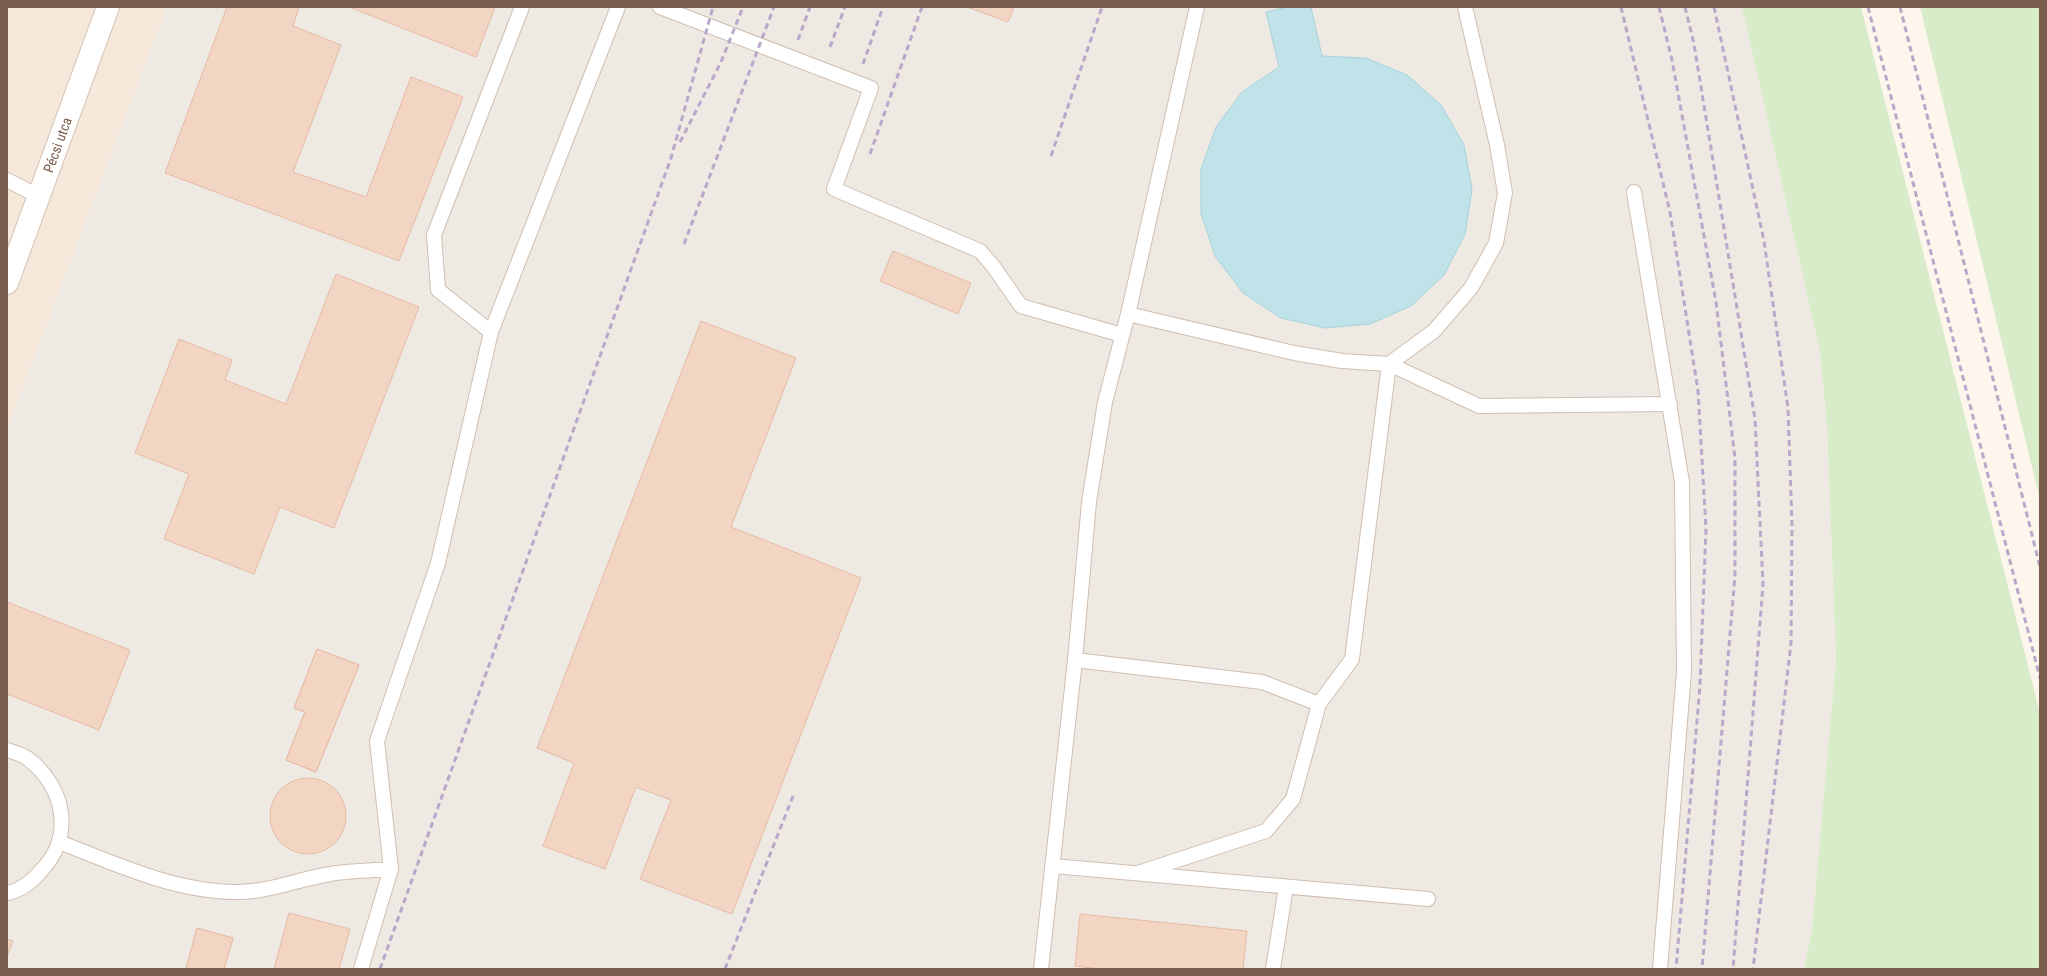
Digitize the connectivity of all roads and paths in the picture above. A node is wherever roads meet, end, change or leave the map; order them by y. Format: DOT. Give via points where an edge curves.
graph roads {
  1 [pos="108,7"];
  2 [pos="522,7"];
  3 [pos="618,7"];
  4 [pos="660,7"];
  5 [pos="1197,7"];
  6 [pos="1465,7"];
  7 [pos="7,180"];
  8 [pos="1634,192"];
  9 [pos="40,197"];
  10 [pos="7,283"];
  11 [pos="1128,314"];
  12 [pos="491,332"];
  13 [pos="1122,335"];
  14 [pos="1389,364"];
  15 [pos="1670,404"];
  16 [pos="1075,660"];
  17 [pos="1319,704"];
  18 [pos="7,750"];
  19 [pos="59,842"];
  20 [pos="1053,866"];
  21 [pos="391,869"];
  22 [pos="1138,873"];
  23 [pos="1286,887"];
  24 [pos="7,893"];
  25 [pos="1428,899"];
  26 [pos="361,969"];
  27 [pos="1041,969"];
  28 [pos="1273,969"];
  29 [pos="1660,969"];
  1 -- 9 [label="street, Pécsi utca"];
  2 -- 12 [label="lane" via="434,235 438,290"];
  3 -- 12 [label="lane"];
  4 -- 13 [label="lane" via="871,88 834,189 980,251 1021,306"];
  5 -- 11 [label="lane"];
  6 -- 14 [label="lane" via="1497,145 1505,193 1496,242 1471,288 1434,331"];
  7 -- 9 [label="lane"];
  8 -- 15 [label="lane"];
  9 -- 10 [label="street, Pécsi utca"];
  11 -- 13 [label="lane"];
  11 -- 14 [label="lane" via="1294,353 1342,361"];
  12 -- 21 [label="lane" via="438,563 377,741"];
  13 -- 16 [label="lane" via="1105,402 1089,502"];
  14 -- 15 [label="lane" via="1479,406"];
  14 -- 17 [label="lane" via="1352,659"];
  15 -- 29 [label="lane" via="1682,482 1684,672"];
  16 -- 17 [label="lane" via="1262,682"];
  16 -- 20 [label="lane"];
  17 -- 22 [label="lane" via="1293,799 1266,831"];
  18 -- 19 [label="lane" via="26,757 44,773 57,794 62,817"];
  19 -- 21 [label="lane" via="157,879 195,888 238,892 278,887 330,874"];
  19 -- 24 [label="lane" via="48,864 32,881"];
  20 -- 22 [label="lane"];
  20 -- 27 [label="lane"];
  21 -- 26 [label="lane"];
  22 -- 23 [label="lane"];
  23 -- 25 [label="lane"];
  23 -- 28 [label="lane"];
}
